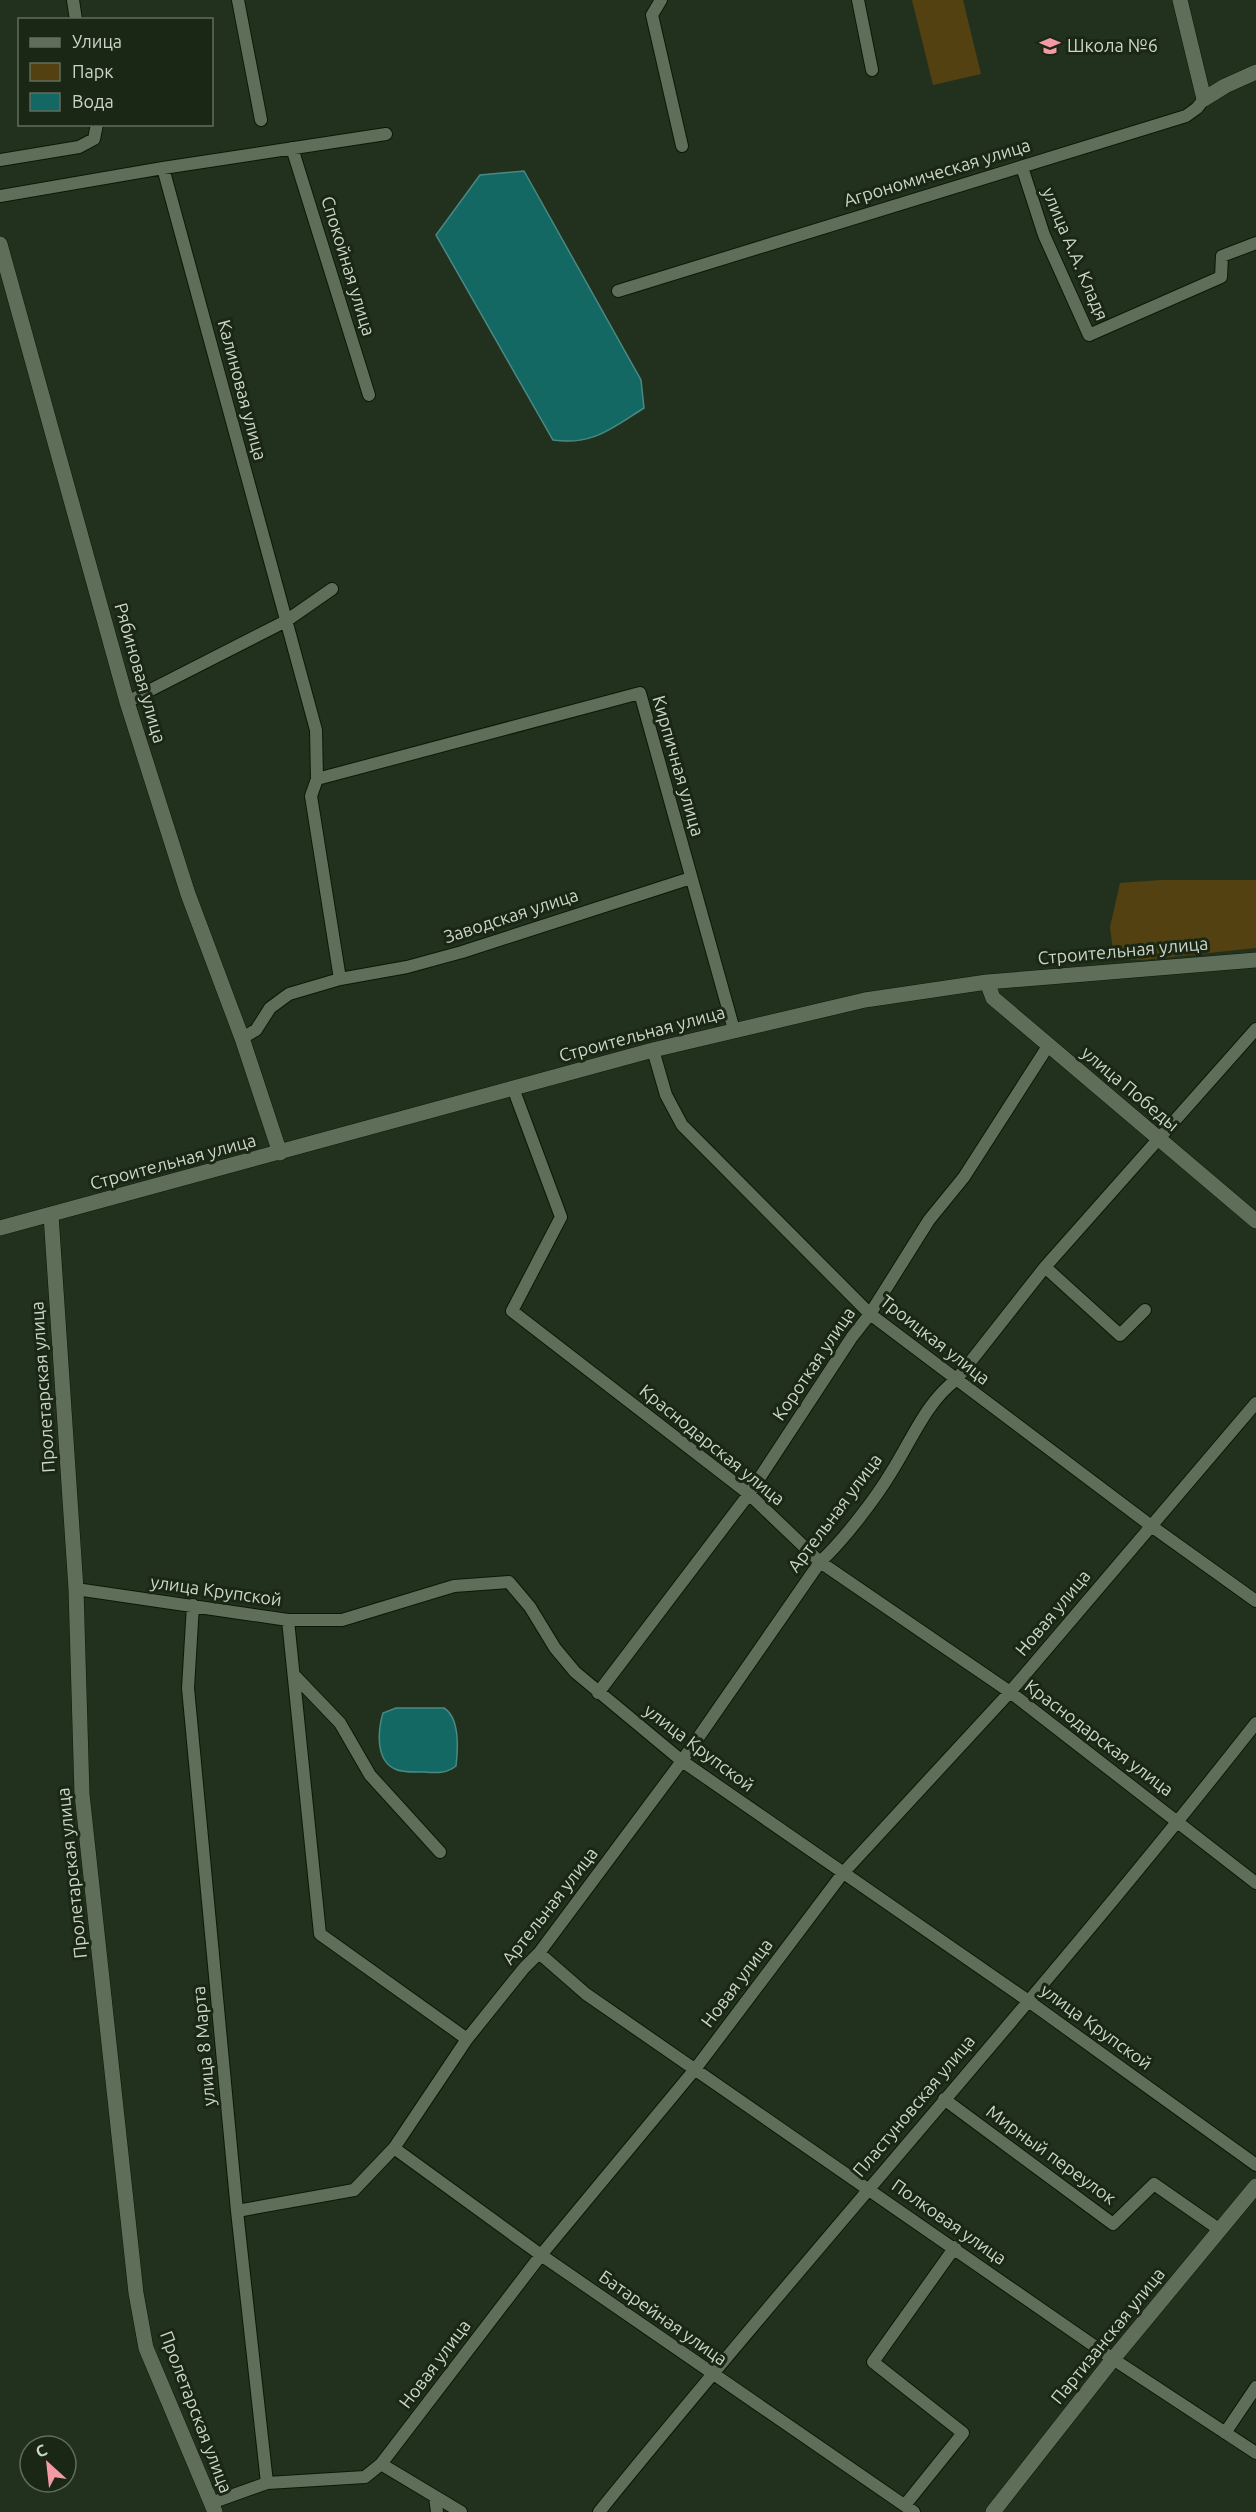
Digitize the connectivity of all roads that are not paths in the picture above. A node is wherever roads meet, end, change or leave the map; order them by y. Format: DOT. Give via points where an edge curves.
graph roads {
  1 [pos="73,0"];
  2 [pos="238,0"];
  3 [pos="661,0"];
  4 [pos="858,0"];
  5 [pos="1180,0"];
  6 [pos="76,18"];
  7 [pos="872,70"];
  8 [pos="1256,72"];
  9 [pos="1204,99"];
  10 [pos="261,120"];
  11 [pos="97,126"];
  12 [pos="386,134"];
  13 [pos="682,146"];
  14 [pos="292,148"];
  15 [pos="0,160"];
  16 [pos="1022,167"];
  17 [pos="163,168"];
  18 [pos="0,196"];
  19 [pos="0,243"];
  20 [pos="1256,243"];
  21 [pos="618,291"];
  22 [pos="369,395"];
  23 [pos="332,589"];
  24 [pos="286,621"];
  25 [pos="127,702"];
  26 [pos="317,779"];
  27 [pos="691,878"];
  28 [pos="1256,960"];
  29 [pos="340,979"];
  30 [pos="987,982"];
  31 [pos="1256,1029"];
  32 [pos="734,1030"];
  33 [pos="242,1038"];
  34 [pos="1048,1046"];
  35 [pos="653,1050"];
  36 [pos="513,1088"];
  37 [pos="1159,1138"];
  38 [pos="280,1153"];
  39 [pos="51,1215"];
  40 [pos="1256,1221"];
  41 [pos="0,1228"];
  42 [pos="1045,1268"];
  43 [pos="1145,1310"];
  44 [pos="870,1314"];
  45 [pos="956,1380"];
  46 [pos="1256,1403"];
  47 [pos="750,1494"];
  48 [pos="1150,1526"];
  49 [pos="820,1562"];
  50 [pos="76,1589"];
  51 [pos="1256,1601"];
  52 [pos="193,1605"];
  53 [pos="288,1620"];
  54 [pos="294,1675"];
  55 [pos="1010,1692"];
  56 [pos="598,1693"];
  57 [pos="1256,1723"];
  58 [pos="682,1761"];
  59 [pos="1179,1822"];
  60 [pos="440,1852"];
  61 [pos="843,1873"];
  62 [pos="1256,1882"];
  63 [pos="539,1953"];
  64 [pos="1027,2000"];
  65 [pos="467,2039"];
  66 [pos="696,2068"];
  67 [pos="944,2099"];
  68 [pos="394,2148"];
  69 [pos="1256,2165"];
  70 [pos="1256,2186"];
  71 [pos="869,2188"];
  72 [pos="237,2211"];
  73 [pos="1220,2230"];
  74 [pos="955,2247"];
  75 [pos="541,2255"];
  76 [pos="1113,2359"];
  77 [pos="711,2373"];
  78 [pos="1256,2386"];
  79 [pos="1225,2433"];
  80 [pos="1256,2453"];
  81 [pos="381,2464"];
  82 [pos="267,2483"];
  83 [pos="435,2497"];
  84 [pos="213,2507"];
  85 [pos="910,2509"];
  86 [pos="437,2512"];
  87 [pos="461,2512"];
  88 [pos="599,2512"];
  89 [pos="993,2512"];
  1 -- 6 [label="street"];
  2 -- 10 [label="street"];
  3 -- 13 [label="street" via="652,15"];
  4 -- 7 [label="street"];
  5 -- 9 [label="street"];
  8 -- 9 [label="street, Агрономическая улица"];
  9 -- 16 [label="street, Агрономическая улица" via="1186,116"];
  11 -- 15 [label="street" via="94,139 79,147"];
  12 -- 14 [label="street"];
  14 -- 17 [label="street"];
  14 -- 22 [label="street, Спокойная улица"];
  16 -- 20 [label="street, улица А.А. Кладя" via="1044,235 1089,334 1221,278 1222,256"];
  16 -- 21 [label="street, Агрономическая улица"];
  17 -- 18 [label="street"];
  17 -- 24 [label="street, Калиновая улица"];
  19 -- 25 [label="street, Рябиновая улица"];
  23 -- 24 [label="street"];
  24 -- 25 [label="street"];
  24 -- 26 [label="street, Калиновая улица" via="316,730"];
  25 -- 33 [label="street, Рябиновая улица" via="188,894"];
  26 -- 27 [label="street, Кирпичная улица" via="640,693"];
  26 -- 29 [label="street, Калиновая улица" via="312,796"];
  27 -- 29 [label="street, Заводская улица" via="462,952"];
  27 -- 32 [label="street, Кирпичная улица"];
  28 -- 30 [label="street, Строительная улица"];
  29 -- 33 [label="street, Заводская улица" via="290,994 270,1008 256,1029"];
  30 -- 32 [label="street, Строительная улица" via="866,1000"];
  30 -- 34 [label="street, улица Победы" via="993,998"];
  31 -- 37 [label="street, Артельная улица"];
  32 -- 35 [label="street, Строительная улица"];
  33 -- 38 [label="street, Рябиновая улица"];
  34 -- 37 [label="street, улица Победы"];
  34 -- 44 [label="street, Короткая улица"];
  35 -- 36 [label="street, Строительная улица"];
  35 -- 44 [label="street, Троицкая улица" via="666,1095 682,1125"];
  36 -- 38 [label="street, Строительная улица"];
  36 -- 47 [label="street, Краснодарская улица" via="561,1217 512,1311"];
  37 -- 40 [label="street, улица Победы"];
  37 -- 42 [label="street, Артельная улица"];
  38 -- 39 [label="street, Строительная улица"];
  39 -- 41 [label="street, Строительная улица"];
  39 -- 50 [label="street, Пролетарская улица"];
  42 -- 43 [label="street" via="1120,1335"];
  42 -- 45 [label="street, Артельная улица"];
  44 -- 45 [label="street, Троицкая улица"];
  44 -- 47 [label="street, Короткая улица"];
  45 -- 48 [label="street, Троицкая улица"];
  45 -- 49 [label="street, Артельная улица" via="945,1388 892,1471"];
  46 -- 48 [label="street, Новая улица"];
  47 -- 49 [label="street, Краснодарская улица"];
  47 -- 56 [label="street, Короткая улица"];
  48 -- 51 [label="street, Троицкая улица"];
  48 -- 55 [label="street, Новая улица"];
  49 -- 55 [label="street, Краснодарская улица"];
  49 -- 58 [label="street, Артельная улица"];
  50 -- 52 [label="street, улица Крупской"];
  50 -- 84 [label="street, Пролетарская улица" via="82,1794 136,2293 146,2348"];
  52 -- 53 [label="street, улица Крупской"];
  52 -- 72 [label="street, улица 8 Марта" via="188,1688"];
  53 -- 54 [label="street"];
  53 -- 56 [label="street, улица Крупской" via="342,1620 454,1586 509,1582 555,1648"];
  54 -- 60 [label="street" via="340,1723 370,1774"];
  54 -- 65 [label="street" via="320,1934"];
  55 -- 59 [label="street, Краснодарская улица"];
  55 -- 61 [label="street, Новая улица"];
  56 -- 58 [label="street, улица Крупской"];
  57 -- 59 [label="street, Пластуновская улица"];
  58 -- 61 [label="street, улица Крупской"];
  58 -- 63 [label="street, Артельная улица"];
  59 -- 62 [label="street, Краснодарская улица"];
  59 -- 64 [label="street, Пластуновская улица"];
  61 -- 64 [label="street, улица Крупской"];
  61 -- 66 [label="street, Новая улица"];
  63 -- 65 [label="street, Артельная улица"];
  63 -- 66 [label="street, Полковая улица" via="586,1994"];
  64 -- 67 [label="street, Пластуновская улица"];
  64 -- 69 [label="street, улица Крупской"];
  65 -- 68 [label="street, Артельная улица"];
  66 -- 71 [label="street, Полковая улица"];
  66 -- 75 [label="street, Новая улица"];
  67 -- 71 [label="street, Пластуновская улица"];
  67 -- 73 [label="street, Мирный переулок" via="1113,2224 1154,2184"];
  68 -- 72 [label="street, Артельная улица" via="354,2190"];
  68 -- 75 [label="street, Батарейная улица"];
  70 -- 73 [label="street, Партизанская улица"];
  71 -- 74 [label="street, Полковая улица"];
  71 -- 77 [label="street, Пластуновская улица"];
  72 -- 82 [label="street, улица 8 Марта"];
  73 -- 76 [label="street, Партизанская улица"];
  74 -- 76 [label="street, Полковая улица"];
  74 -- 85 [label="street" via="873,2362 963,2433"];
  75 -- 77 [label="street, Батарейная улица"];
  75 -- 81 [label="street, Новая улица"];
  76 -- 79 [label="street, Полковая улица"];
  76 -- 89 [label="street, Партизанская улица"];
  77 -- 85 [label="street, Батарейная улица"];
  77 -- 88 [label="street, Пластуновская улица"];
  78 -- 79 [label="street"];
  79 -- 80 [label="street, Полковая улица"];
  81 -- 82 [label="street, Новая улица" via="365,2477"];
  81 -- 83 [label="street"];
  82 -- 84 [label="street, Новая улица"];
  83 -- 86 [label="street"];
  83 -- 87 [label="street"];
}
